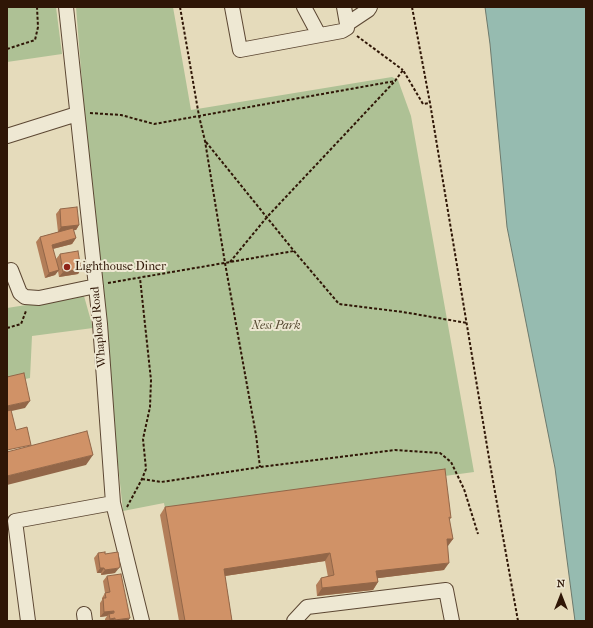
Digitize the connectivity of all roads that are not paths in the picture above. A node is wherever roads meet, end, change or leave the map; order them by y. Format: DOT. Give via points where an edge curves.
graph roads {
  1 [pos="66,7"];
  2 [pos="232,7"];
  3 [pos="304,7"];
  4 [pos="344,7"];
  5 [pos="370,7"];
  6 [pos="347,26"];
  7 [pos="319,35"];
  8 [pos="77,114"];
  9 [pos="7,136"];
  10 [pos="11,270"];
  11 [pos="96,286"];
  12 [pos="114,508"];
  13 [pos="28,621"];
  14 [pos="142,621"];
  15 [pos="294,621"];
  16 [pos="452,621"];
  1 -- 8 [label="street, Whapload Road"];
  2 -- 7 [label="street" via="240,50"];
  3 -- 7 [label="street"];
  4 -- 6 [label="street"];
  5 -- 6 [label="street"];
  6 -- 7 [label="street" via="342,30"];
  8 -- 9 [label="street"];
  8 -- 11 [label="street, Whapload Road"];
  10 -- 11 [label="street" via="20,293 25,297 39,298"];
  11 -- 12 [label="street, Whapload Road"];
  12 -- 13 [label="street" via="15,521"];
  12 -- 14 [label="street, Whapload Road"];
  15 -- 16 [label="street" via="307,607 446,590"];
}
